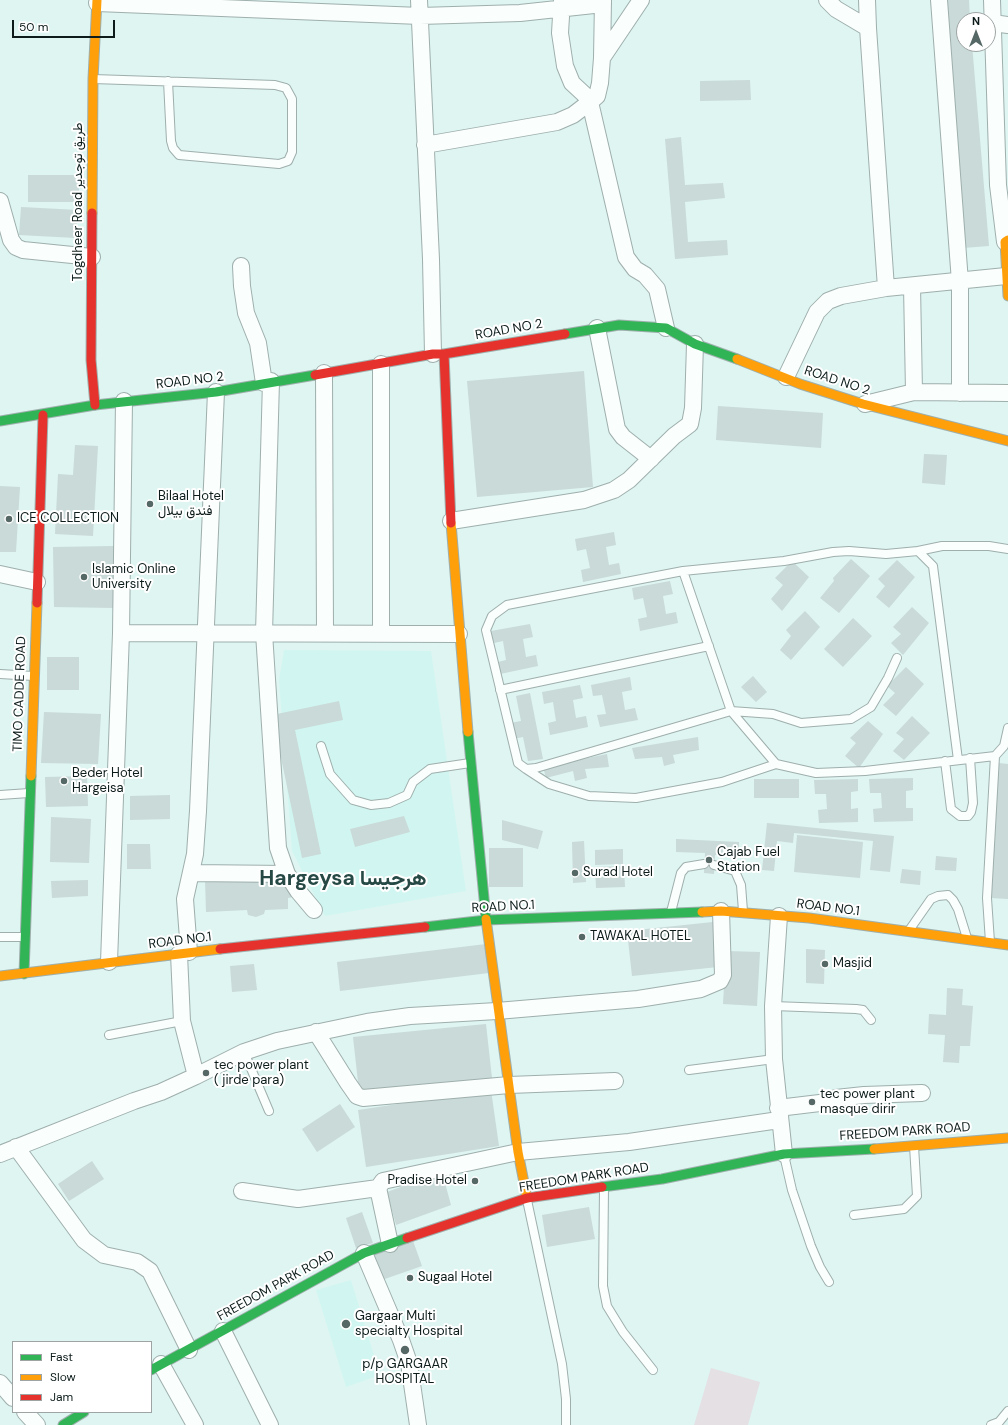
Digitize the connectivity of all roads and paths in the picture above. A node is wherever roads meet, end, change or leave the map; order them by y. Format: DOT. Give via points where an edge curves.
graph roads {
  1 [pos="419,0"];
  2 [pos="641,0"];
  3 [pos="827,0"];
  4 [pos="867,0"];
  5 [pos="939,0"];
  6 [pos="992,0"];
  7 [pos="97,1"];
  8 [pos="603,2"];
  9 [pos="208,3"];
  10 [pos="562,4"];
  11 [pos="518,7"];
  12 [pos="420,16"];
  13 [pos="1000,24"];
  14 [pos="868,28"];
  15 [pos="602,58"];
  16 [pos="93,79"];
  17 [pos="168,82"];
  18 [pos="590,102"];
  19 [pos="425,145"];
  20 [pos="0,200"];
  21 [pos="1006,249"];
  22 [pos="92,256"];
  23 [pos="241,266"];
  24 [pos="1006,276"];
  25 [pos="960,282"];
  26 [pos="912,286"];
  27 [pos="886,288"];
  28 [pos="1008,296"];
  29 [pos="597,328"];
  30 [pos="666,328"];
  31 [pos="695,344"];
  32 [pos="438,354"];
  33 [pos="381,364"];
  34 [pos="324,374"];
  35 [pos="786,377"];
  36 [pos="267,382"];
  37 [pos="216,392"];
  38 [pos="914,392"];
  39 [pos="960,392"];
  40 [pos="1008,393"];
  41 [pos="124,401"];
  42 [pos="863,404"];
  43 [pos="95,405"];
  44 [pos="43,415"];
  45 [pos="0,421"];
  46 [pos="1008,441"];
  47 [pos="651,459"];
  48 [pos="451,522"];
  49 [pos="1008,549"];
  50 [pos="918,551"];
  51 [pos="683,571"];
  52 [pos="0,574"];
  53 [pos="37,582"];
  54 [pos="264,632"];
  55 [pos="121,633"];
  56 [pos="325,633"];
  57 [pos="381,633"];
  58 [pos="206,634"];
  59 [pos="459,634"];
  60 [pos="709,646"];
  61 [pos="897,658"];
  62 [pos="0,674"];
  63 [pos="34,676"];
  64 [pos="500,690"];
  65 [pos="731,711"];
  66 [pos="1008,728"];
  67 [pos="321,746"];
  68 [pos="995,756"];
  69 [pos="970,758"];
  70 [pos="958,760"];
  71 [pos="945,761"];
  72 [pos="471,763"];
  73 [pos="776,764"];
  74 [pos="526,769"];
  75 [pos="30,793"];
  76 [pos="0,795"];
  77 [pos="704,864"];
  78 [pos="714,865"];
  79 [pos="191,873"];
  80 [pos="287,874"];
  81 [pos="314,910"];
  82 [pos="721,911"];
  83 [pos="743,912"];
  84 [pos="670,913"];
  85 [pos="779,916"];
  86 [pos="486,920"];
  87 [pos="909,932"];
  88 [pos="0,936"];
  89 [pos="25,936"];
  90 [pos="968,940"];
  91 [pos="990,943"];
  92 [pos="1008,946"];
  93 [pos="184,953"];
  94 [pos="109,962"];
  95 [pos="24,974"];
  96 [pos="0,976"];
  97 [pos="773,1006"];
  98 [pos="497,1011"];
  99 [pos="871,1020"];
  100 [pos="182,1021"];
  101 [pos="316,1032"];
  102 [pos="109,1035"];
  103 [pos="244,1052"];
  104 [pos="774,1059"];
  105 [pos="689,1070"];
  106 [pos="196,1076"];
  107 [pos="615,1081"];
  108 [pos="509,1085"];
  109 [pos="922,1093"];
  110 [pos="269,1111"];
  111 [pos="779,1114"];
  112 [pos="1008,1138"];
  113 [pos="914,1145"];
  114 [pos="16,1147"];
  115 [pos="518,1152"];
  116 [pos="0,1154"];
  117 [pos="784,1154"];
  118 [pos="604,1187"];
  119 [pos="378,1188"];
  120 [pos="242,1191"];
  121 [pos="527,1198"];
  122 [pos="854,1215"];
  123 [pos="390,1244"];
  124 [pos="364,1253"];
  125 [pos="829,1282"];
  126 [pos="223,1331"];
  127 [pos="189,1350"];
  128 [pos="156,1367"];
  129 [pos="653,1370"];
  130 [pos="0,1383"];
  131 [pos="12,1397"];
  132 [pos="1008,1411"];
  133 [pos="26,1413"];
  134 [pos="82,1413"];
  135 [pos="37,1425"];
  136 [pos="63,1425"];
  137 [pos="195,1425"];
  138 [pos="270,1425"];
  139 [pos="418,1425"];
  140 [pos="566,1425"];
  141 [pos="991,1425"];
  1 -- 12 [label="street"];
  2 -- 15 [label="street"];
  3 -- 14 [label="street" via="836,9"];
  4 -- 14 [label="street"];
  5 -- 25 [label="street"];
  6 -- 13 [label="street"];
  7 -- 9 [label="street"];
  7 -- 16 [label="main road, Togdheer Road طريق توجدير"];
  8 -- 10 [label="street"];
  8 -- 15 [label="street"];
  9 -- 12 [label="street"];
  10 -- 11 [label="street"];
  10 -- 18 [label="street" via="560,33 565,66 572,83"];
  11 -- 12 [label="street"];
  12 -- 19 [label="street"];
  13 -- 21 [label="street" via="998,185"];
  14 -- 27 [label="street"];
  15 -- 18 [label="street" via="598,93"];
  16 -- 17 [label="lane"];
  16 -- 22 [label="main road, Togdheer Road طريق توجدير"];
  17 -- 17 [label="lane" via="275,85 286,88 292,99 292,152 288,161 279,164 179,155 171,141"];
  18 -- 19 [label="street" via="573,115 557,122"];
  18 -- 30 [label="street" via="626,256 635,269 645,275 657,290"];
  19 -- 32 [label="street"];
  20 -- 22 [label="street" via="11,240 16,246 23,250"];
  21 -- 24 [label="main road"];
  22 -- 43 [label="main road, Togdheer Road طريق توجدير" via="91,360"];
  23 -- 36 [label="street" via="246,313 258,343"];
  24 -- 25 [label="street"];
  24 -- 28 [label="main road"];
  25 -- 26 [label="street"];
  25 -- 39 [label="street"];
  26 -- 27 [label="street"];
  26 -- 38 [label="street"];
  27 -- 35 [label="street" via="841,296 828,301 817,312"];
  29 -- 30 [label="main road, ROAD NO 2" via="619,325"];
  29 -- 32 [label="main road, ROAD NO 2"];
  29 -- 47 [label="street" via="617,429 623,437"];
  30 -- 31 [label="main road, ROAD NO 2"];
  31 -- 35 [label="main road, ROAD NO 2"];
  31 -- 47 [label="street" via="690,424"];
  32 -- 33 [label="main road, ROAD NO 2"];
  32 -- 48 [label="main road"];
  33 -- 34 [label="main road, ROAD NO 2"];
  33 -- 57 [label="street"];
  34 -- 36 [label="main road, ROAD NO 2"];
  34 -- 56 [label="street"];
  35 -- 42 [label="main road, ROAD NO 2"];
  36 -- 37 [label="main road, ROAD NO 2"];
  36 -- 54 [label="street"];
  37 -- 41 [label="main road, ROAD NO 2"];
  37 -- 58 [label="street"];
  38 -- 39 [label="street"];
  38 -- 42 [label="street"];
  39 -- 40 [label="street"];
  41 -- 43 [label="main road, ROAD NO 2"];
  41 -- 55 [label="street"];
  42 -- 46 [label="main road, ROAD NO 2"];
  43 -- 44 [label="main road, ROAD NO 2"];
  44 -- 45 [label="main road, ROAD NO 2"];
  44 -- 53 [label="main road, TIMO CADDE ROAD"];
  47 -- 48 [label="street" via="614,490 584,500"];
  48 -- 59 [label="main road"];
  49 -- 50 [label="lane" via="989,546 942,546"];
  50 -- 51 [label="lane" via="886,554 833,552 776,562"];
  50 -- 70 [label="lane" via="933,566"];
  51 -- 60 [label="lane"];
  51 -- 64 [label="lane" via="507,605 492,616 486,630"];
  52 -- 53 [label="street"];
  53 -- 63 [label="main road, TIMO CADDE ROAD"];
  54 -- 56 [label="street"];
  54 -- 58 [label="street"];
  54 -- 80 [label="street" via="278,848"];
  55 -- 58 [label="street"];
  55 -- 94 [label="street"];
  56 -- 57 [label="street"];
  57 -- 59 [label="street"];
  58 -- 79 [label="street" via="198,811"];
  59 -- 72 [label="main road"];
  60 -- 64 [label="lane"];
  60 -- 65 [label="lane"];
  61 -- 65 [label="lane" via="871,706 851,719 801,723 773,714"];
  62 -- 63 [label="lane"];
  63 -- 75 [label="main road, TIMO CADDE ROAD"];
  64 -- 74 [label="lane" via="518,763"];
  65 -- 73 [label="lane"];
  65 -- 74 [label="lane"];
  66 -- 68 [label="lane" via="1004,746"];
  67 -- 72 [label="lane" via="330,774 353,800 371,805 389,803 407,795 413,782 430,769"];
  68 -- 69 [label="lane"];
  68 -- 91 [label="lane" via="987,898"];
  69 -- 70 [label="lane"];
  69 -- 71 [label="lane" via="973,803 968,816 960,816 951,809"];
  70 -- 71 [label="lane"];
  71 -- 73 [label="lane" via="866,771 816,773"];
  72 -- 86 [label="main road"];
  73 -- 74 [label="lane" via="722,782 636,798 589,796 549,784"];
  75 -- 76 [label="lane"];
  75 -- 89 [label="main road, TIMO CADDE ROAD"];
  77 -- 84 [label="lane" via="686,867 681,873"];
  78 -- 83 [label="lane" via="735,871 741,885"];
  79 -- 80 [label="street"];
  79 -- 93 [label="street" via="184,906"];
  80 -- 81 [label="street"];
  82 -- 83 [label="main road, ROAD NO.1"];
  82 -- 84 [label="main road, ROAD NO.1"];
  82 -- 98 [label="street" via="723,975 720,982 701,989 638,999"];
  83 -- 85 [label="main road, ROAD NO.1"];
  84 -- 86 [label="main road, ROAD NO.1"];
  85 -- 87 [label="main road, ROAD NO.1"];
  85 -- 97 [label="street"];
  86 -- 93 [label="main road, ROAD NO.1"];
  86 -- 98 [label="main road"];
  87 -- 90 [label="main road, ROAD NO.1"];
  87 -- 90 [label="lane" via="931,899 948,895 958,909"];
  88 -- 89 [label="lane"];
  89 -- 95 [label="main road, TIMO CADDE ROAD"];
  90 -- 91 [label="main road, ROAD NO.1"];
  91 -- 92 [label="main road, ROAD NO.1"];
  93 -- 94 [label="main road, ROAD NO.1"];
  93 -- 100 [label="street"];
  94 -- 95 [label="main road, ROAD NO.1"];
  95 -- 96 [label="main road, ROAD NO.1"];
  97 -- 99 [label="lane" via="856,1008 863,1010"];
  97 -- 104 [label="street"];
  98 -- 101 [label="street" via="410,1016"];
  98 -- 108 [label="main road"];
  100 -- 102 [label="lane"];
  100 -- 106 [label="street"];
  101 -- 103 [label="street"];
  101 -- 108 [label="street" via="357,1096 363,1098"];
  103 -- 106 [label="street"];
  103 -- 110 [label="lane"];
  104 -- 105 [label="lane"];
  104 -- 111 [label="street"];
  106 -- 114 [label="street" via="162,1092"];
  107 -- 108 [label="street"];
  108 -- 115 [label="main road"];
  109 -- 111 [label="street" via="836,1098"];
  111 -- 115 [label="street" via="629,1142"];
  111 -- 117 [label="street"];
  112 -- 113 [label="main road, FREEDOM PARK ROAD"];
  113 -- 117 [label="main road, FREEDOM PARK ROAD"];
  113 -- 122 [label="lane" via="917,1196 904,1208"];
  114 -- 116 [label="street"];
  114 -- 127 [label="street" via="84,1240 104,1255 137,1262 150,1271"];
  115 -- 119 [label="street" via="383,1181"];
  115 -- 121 [label="main road"];
  117 -- 118 [label="main road, FREEDOM PARK ROAD" via="662,1179"];
  117 -- 125 [label="lane" via="792,1190 811,1246"];
  118 -- 121 [label="main road, FREEDOM PARK ROAD"];
  118 -- 129 [label="lane" via="603,1286 607,1306 623,1332"];
  119 -- 120 [label="street" via="298,1199"];
  119 -- 123 [label="street"];
  121 -- 123 [label="main road, FREEDOM PARK ROAD"];
  121 -- 140 [label="lane" via="562,1364"];
  123 -- 124 [label="main road, FREEDOM PARK ROAD"];
  124 -- 126 [label="main road, FREEDOM PARK ROAD"];
  124 -- 139 [label="street" via="402,1340 409,1363"];
  126 -- 127 [label="main road, FREEDOM PARK ROAD"];
  126 -- 138 [label="street"];
  127 -- 128 [label="main road, FREEDOM PARK ROAD"];
  128 -- 137 [label="street"];
  130 -- 131 [label="street"];
  132 -- 141 [label="lane" via="999,1422"];
  133 -- 135 [label="street"];
  134 -- 136 [label="main road"];
}
